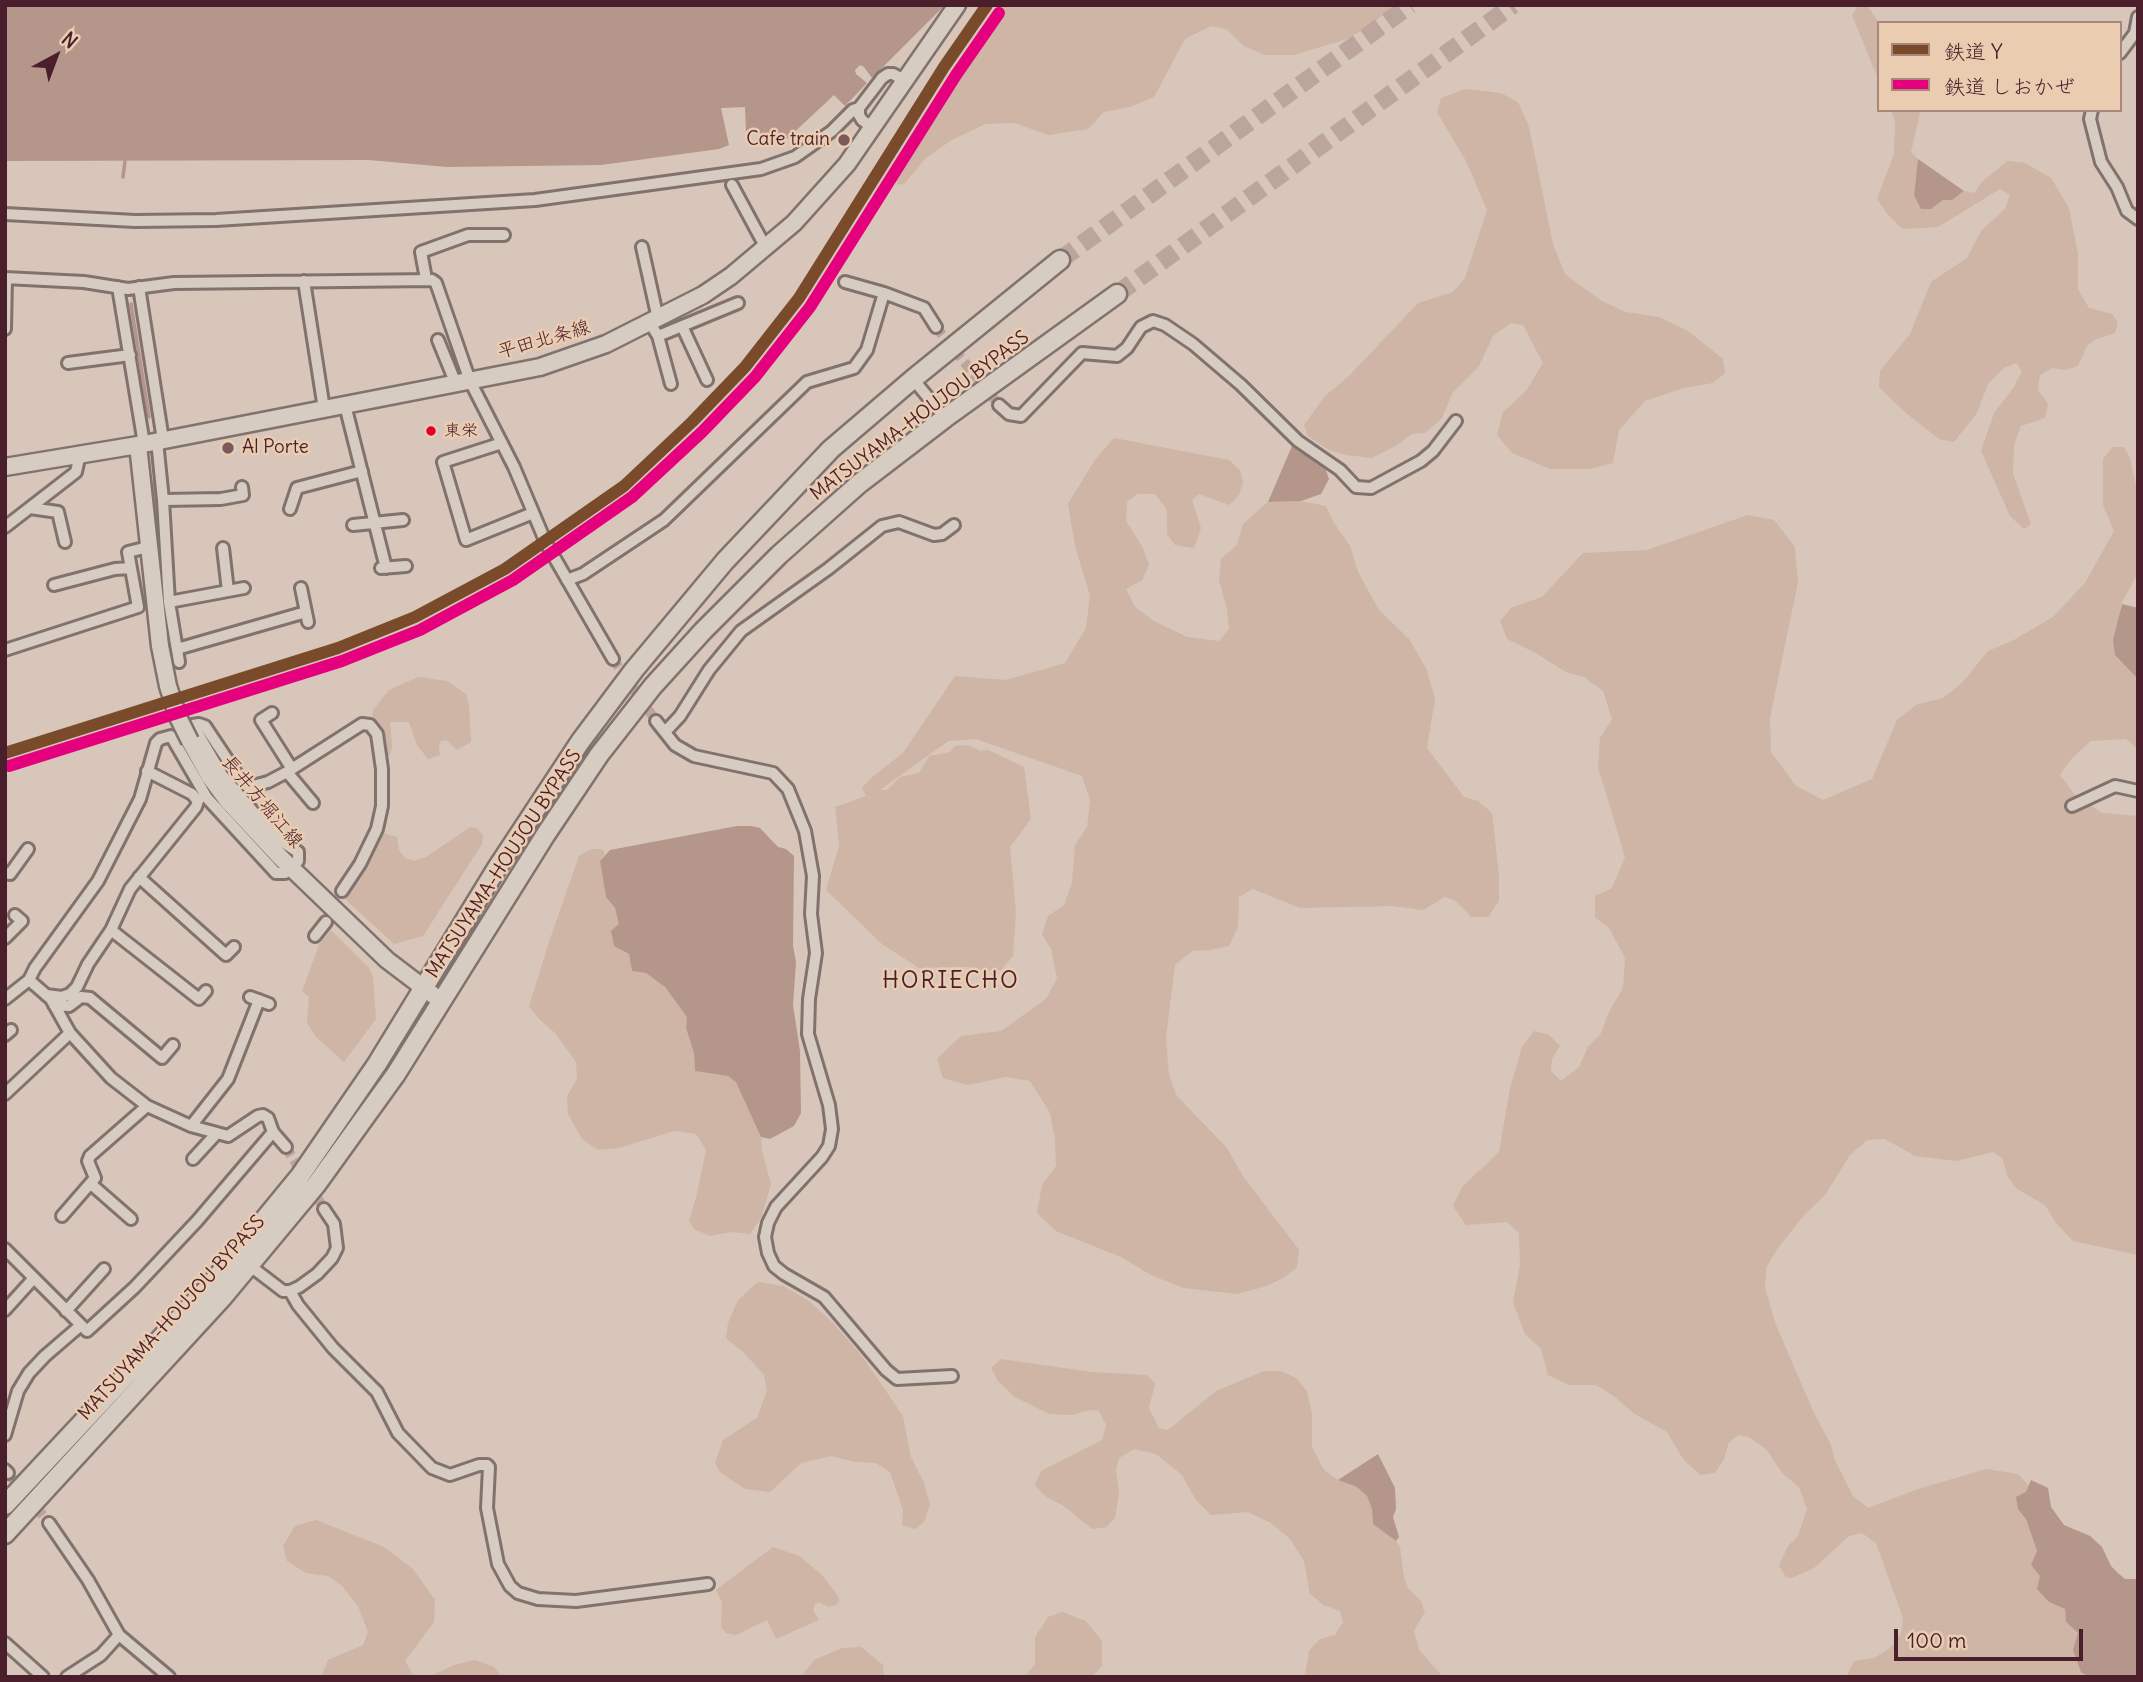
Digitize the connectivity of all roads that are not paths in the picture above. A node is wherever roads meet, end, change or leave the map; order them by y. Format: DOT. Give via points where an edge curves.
graph roads {
  1 [pos="957,5"];
  2 [pos="2137,5"];
  3 [pos="2138,16"];
  4 [pos="2122,49"];
  5 [pos="906,81"];
  6 [pos="859,108"];
  7 [pos="2092,112"];
  8 [pos="873,128"];
  9 [pos="732,185"];
  10 [pos="5,214"];
  11 [pos="2138,219"];
  12 [pos="504,235"];
  13 [pos="642,247"];
  14 [pos="766,248"];
  15 [pos="1060,260"];
  16 [pos="6,278"];
  17 [pos="426,279"];
  18 [pos="304,281"];
  19 [pos="845,282"];
  20 [pos="118,287"];
  21 [pos="139,287"];
  22 [pos="884,293"];
  23 [pos="1117,294"];
  24 [pos="738,303"];
  25 [pos="655,326"];
  26 [pos="682,326"];
  27 [pos="936,327"];
  28 [pos="5,329"];
  29 [pos="438,340"];
  30 [pos="130,355"];
  31 [pos="68,363"];
  32 [pos="913,379"];
  33 [pos="708,380"];
  34 [pos="463,383"];
  35 [pos="671,384"];
  36 [pos="345,405"];
  37 [pos="999,405"];
  38 [pos="324,409"];
  39 [pos="945,418"];
  40 [pos="1456,421"];
  41 [pos="150,442"];
  42 [pos="502,443"];
  43 [pos="80,454"];
  44 [pos="5,467"];
  45 [pos="362,471"];
  46 [pos="242,486"];
  47 [pos="163,499"];
  48 [pos="30,508"];
  49 [pos="290,509"];
  50 [pos="533,513"];
  51 [pos="403,520"];
  52 [pos="376,522"];
  53 [pos="954,524"];
  54 [pos="353,525"];
  55 [pos="5,527"];
  56 [pos="65,542"];
  57 [pos="148,547"];
  58 [pos="223,548"];
  59 [pos="406,566"];
  60 [pos="131,568"];
  61 [pos="567,580"];
  62 [pos="54,585"];
  63 [pos="244,588"];
  64 [pos="302,588"];
  65 [pos="228,591"];
  66 [pos="169,602"];
  67 [pos="177,649"];
  68 [pos="5,650"];
  69 [pos="613,659"];
  70 [pos="179,662"];
  71 [pos="272,713"];
  72 [pos="656,721"];
  73 [pos="665,732"];
  74 [pos="191,733"];
  75 [pos="170,736"];
  76 [pos="289,770"];
  77 [pos="148,771"];
  78 [pos="2138,791"];
  79 [pos="313,803"];
  80 [pos="2072,806"];
  81 [pos="28,849"];
  82 [pos="291,868"];
  83 [pos="5,873"];
  84 [pos="139,877"];
  85 [pos="342,891"];
  86 [pos="15,915"];
  87 [pos="326,922"];
  88 [pos="111,930"];
  89 [pos="315,936"];
  90 [pos="5,938"];
  91 [pos="234,947"];
  92 [pos="29,980"];
  93 [pos="423,987"];
  94 [pos="206,991"];
  95 [pos="7,995"];
  96 [pos="46,995"];
  97 [pos="259,1000"];
  98 [pos="441,1001"];
  99 [pos="54,1005"];
  100 [pos="70,1033"];
  101 [pos="173,1045"];
  102 [pos="5,1094"];
  103 [pos="147,1106"];
  104 [pos="191,1126"];
  105 [pos="272,1132"];
  106 [pos="217,1133"];
  107 [pos="286,1147"];
  108 [pos="193,1159"];
  109 [pos="92,1184"];
  110 [pos="324,1209"];
  111 [pos="62,1216"];
  112 [pos="131,1219"];
  113 [pos="5,1249"];
  114 [pos="249,1265"];
  115 [pos="104,1269"];
  116 [pos="34,1278"];
  117 [pos="290,1291"];
  118 [pos="5,1310"];
  119 [pos="66,1311"];
  120 [pos="81,1325"];
  121 [pos="952,1376"];
  122 [pos="5,1435"];
  123 [pos="5,1505"];
  124 [pos="49,1523"];
  125 [pos="5,1534"];
  126 [pos="708,1584"];
  127 [pos="119,1634"];
  128 [pos="5,1643"];
  129 [pos="43,1677"];
  130 [pos="67,1677"];
  131 [pos="169,1677"];
  1 -- 5 [label="main road, 平田北条線"];
  2 -- 3 [label="street"];
  3 -- 4 [label="street" via="2135,33"];
  5 -- 6 [label="street" via="888,74"];
  5 -- 8 [label="main road, 平田北条線"];
  6 -- 8 [label="street" via="862,120"];
  6 -- 10 [label="street" via="794,157 761,169 535,200 216,220"];
  7 -- 11 [label="street" via="2101,162 2127,211"];
  8 -- 14 [label="main road, 平田北条線" via="847,164"];
  9 -- 14 [label="street"];
  12 -- 17 [label="street" via="468,234 421,252"];
  13 -- 25 [label="street"];
  14 -- 25 [label="main road, 平田北条線"];
  15 -- 32 [label="highway, MATSUYAMA-HOUJOU BYPASS"];
  16 -- 20 [label="street"];
  16 -- 28 [label="street"];
  17 -- 18 [label="street"];
  17 -- 34 [label="street" via="436,283"];
  18 -- 21 [label="street" via="174,282"];
  18 -- 38 [label="street"];
  19 -- 22 [label="street"];
  20 -- 21 [label="street"];
  20 -- 30 [label="street"];
  21 -- 41 [label="street"];
  22 -- 27 [label="street" via="924,308"];
  22 -- 61 [label="street" via="867,350 854,368 807,382 664,520"];
  23 -- 39 [label="highway, MATSUYAMA-HOUJOU BYPASS"];
  24 -- 26 [label="street"];
  25 -- 26 [label="street"];
  25 -- 34 [label="main road, 平田北条線" via="540,367"];
  25 -- 35 [label="street"];
  26 -- 33 [label="street"];
  29 -- 34 [label="street"];
  30 -- 31 [label="street"];
  30 -- 41 [label="street"];
  32 -- 39 [label="street"];
  32 -- 93 [label="highway, MATSUYAMA-HOUJOU BYPASS" via="831,449 725,561 634,670 580,742"];
  34 -- 36 [label="main road, 平田北条線"];
  34 -- 42 [label="street"];
  36 -- 38 [label="main road, 平田北条線"];
  36 -- 45 [label="street"];
  37 -- 40 [label="street" via="1009,414 1021,416 1082,353 1117,356 1141,327 1153,321 1193,344 1298,441 1356,487 1371,488 1421,461"];
  38 -- 41 [label="main road, 平田北条線"];
  39 -- 98 [label="highway, MATSUYAMA-HOUJOU BYPASS" via="779,555 653,686 599,755"];
  41 -- 43 [label="main road, 平田北条線"];
  41 -- 47 [label="street"];
  41 -- 57 [label="main road, 長井方堀江線"];
  42 -- 50 [label="street"];
  42 -- 50 [label="street" via="443,462 466,540"];
  43 -- 44 [label="main road, 平田北条線"];
  43 -- 48 [label="street" via="76,472"];
  45 -- 49 [label="street" via="297,488"];
  45 -- 52 [label="street"];
  46 -- 47 [label="street" via="243,495 222,499"];
  47 -- 66 [label="street"];
  48 -- 55 [label="street"];
  48 -- 56 [label="street" via="58,512"];
  50 -- 61 [label="street"];
  51 -- 52 [label="street"];
  52 -- 54 [label="street"];
  52 -- 59 [label="street" via="383,568"];
  53 -- 73 [label="street" via="934,535 899,522 882,526 741,631"];
  57 -- 60 [label="street" via="128,552"];
  57 -- 74 [label="main road, 長井方堀江線, bridge" via="160,646 172,696"];
  58 -- 65 [label="street"];
  60 -- 62 [label="street"];
  60 -- 68 [label="street" via="138,607"];
  61 -- 69 [label="street"];
  63 -- 65 [label="street"];
  64 -- 67 [label="street" via="307,617"];
  65 -- 66 [label="street"];
  66 -- 67 [label="street"];
  67 -- 70 [label="street"];
  71 -- 76 [label="street" via="261,720"];
  72 -- 73 [label="street"];
  73 -- 121 [label="street" via="675,746 694,756 773,773 789,789 806,831 816,953 808,1034 832,1129 822,1157 776,1207 765,1237 768,1253 784,1274 824,1297 897,1379"];
  74 -- 75 [label="street"];
  74 -- 76 [label="street" via="199,724 205,726 249,787"];
  74 -- 82 [label="main road, 長井方堀江線" via="210,777 227,800"];
  75 -- 77 [label="street" via="156,743"];
  75 -- 82 [label="street" via="207,798 246,842 276,873"];
  76 -- 79 [label="street"];
  76 -- 85 [label="street" via="362,724 370,725 377,734 382,806 377,829"];
  77 -- 84 [label="street" via="198,801"];
  77 -- 92 [label="street" via="99,881"];
  78 -- 80 [label="street" via="2115,786"];
  81 -- 83 [label="street" via="10,874"];
  82 -- 93 [label="main road, 長井方堀江線" via="387,960"];
  84 -- 88 [label="street"];
  84 -- 91 [label="street" via="226,955"];
  86 -- 90 [label="street" via="22,921"];
  87 -- 89 [label="street"];
  88 -- 94 [label="street" via="199,999"];
  88 -- 96 [label="street" via="77,988 62,997"];
  92 -- 95 [label="street"];
  92 -- 96 [label="street"];
  93 -- 98 [label="main road, 長井方堀江線"];
  93 -- 123 [label="highway, MATSUYAMA-HOUJOU BYPASS" via="300,1177 208,1288"];
  96 -- 99 [label="street"];
  97 -- 104 [label="street" via="228,1079"];
  98 -- 114 [label="highway, MATSUYAMA-HOUJOU BYPASS" via="324,1174"];
  99 -- 100 [label="street"];
  99 -- 101 [label="street" via="69,1006 80,998 90,998 162,1058"];
  100 -- 102 [label="street"];
  100 -- 103 [label="street" via="111,1078"];
  103 -- 104 [label="street"];
  103 -- 109 [label="street" via="90,1156"];
  104 -- 106 [label="street"];
  105 -- 106 [label="street" via="263,1115 229,1136"];
  105 -- 107 [label="street"];
  105 -- 120 [label="street" via="135,1287 87,1331"];
  106 -- 108 [label="street"];
  109 -- 111 [label="street"];
  109 -- 112 [label="street"];
  110 -- 117 [label="street" via="334,1224 337,1248 325,1266"];
  113 -- 116 [label="street"];
  114 -- 117 [label="street" via="277,1287"];
  114 -- 125 [label="highway, MATSUYAMA-HOUJOU BYPASS"];
  115 -- 119 [label="street"];
  116 -- 118 [label="street"];
  116 -- 119 [label="street"];
  117 -- 126 [label="street" via="333,1348 377,1392 398,1433 432,1468 450,1475 487,1465 487,1508 498,1564 519,1593 576,1601"];
  119 -- 120 [label="street"];
  120 -- 122 [label="street" via="29,1373 18,1391"];
  124 -- 127 [label="street"];
  127 -- 130 [label="street" via="101,1655"];
  127 -- 131 [label="street"];
  128 -- 129 [label="street"];
}
